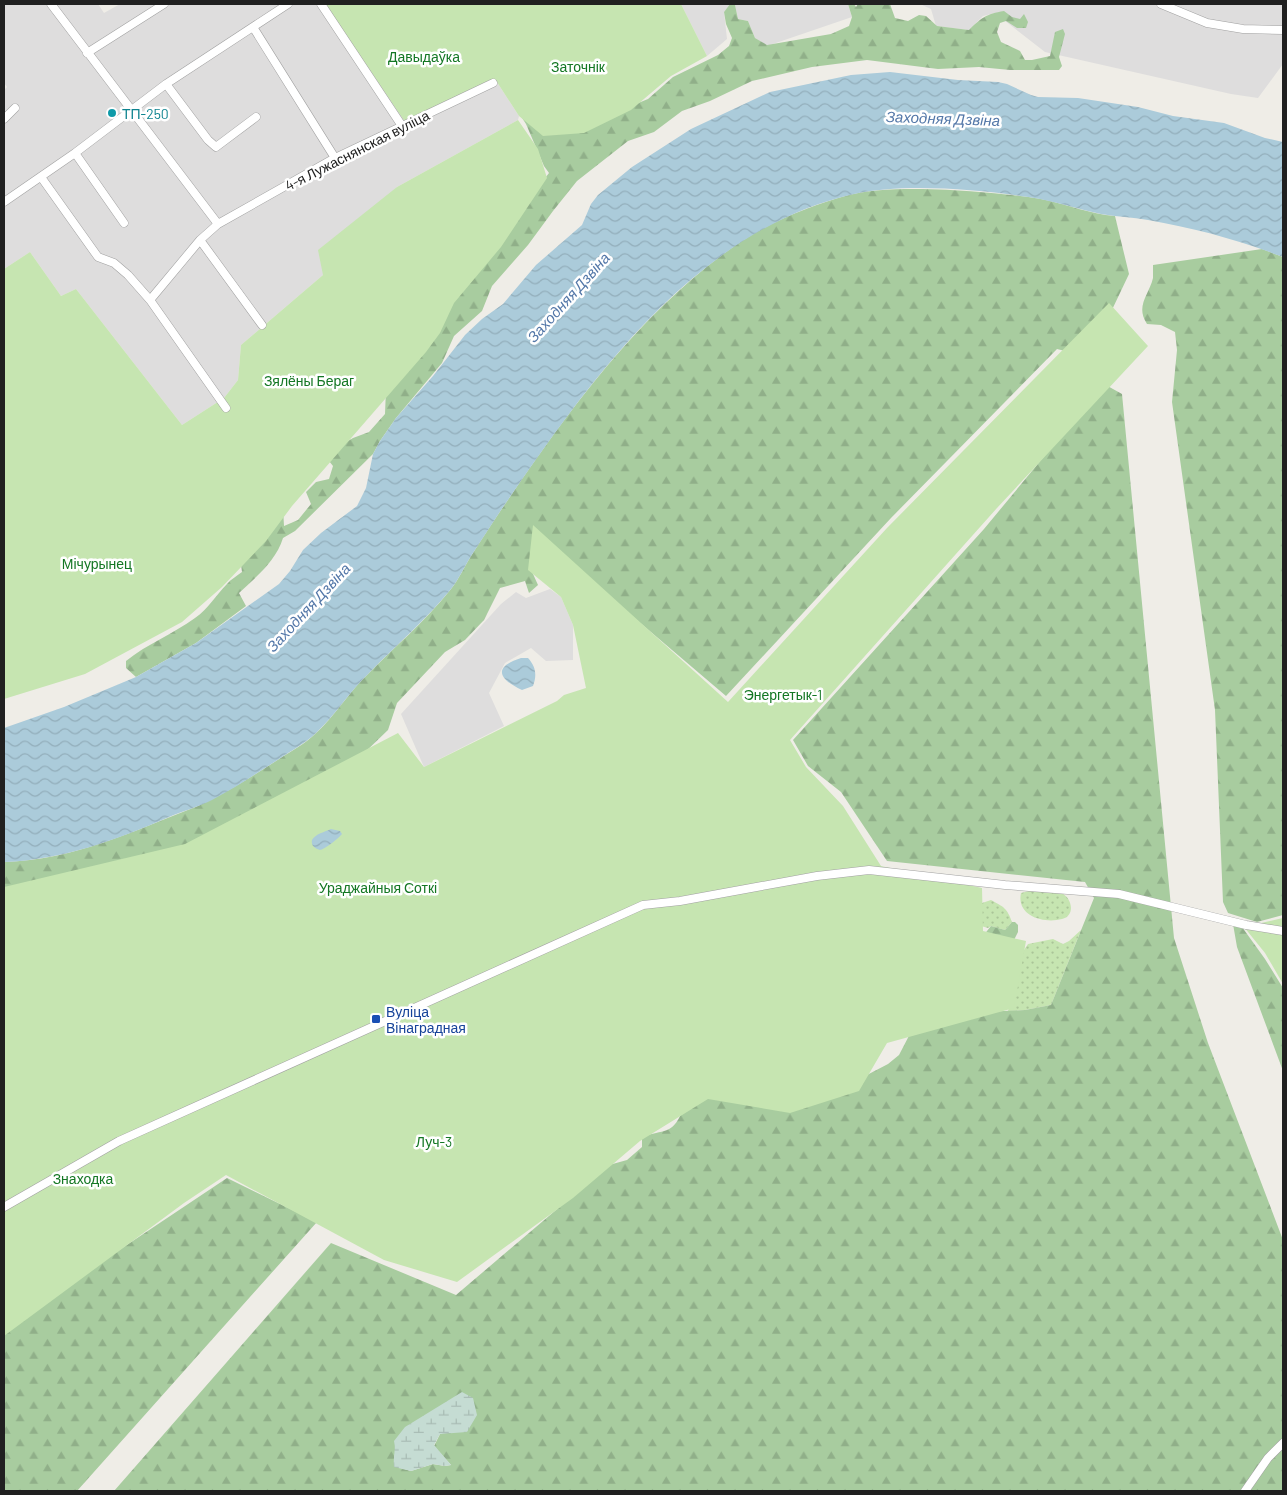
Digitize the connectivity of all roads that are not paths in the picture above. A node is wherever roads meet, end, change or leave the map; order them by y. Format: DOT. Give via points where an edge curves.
graph roads {
  1 [pos="51,4"];
  2 [pos="164,4"];
  3 [pos="288,4"];
  4 [pos="321,4"];
  5 [pos="1161,4"];
  6 [pos="253,27"];
  7 [pos="1283,30"];
  8 [pos="87,53"];
  9 [pos="493,83"];
  10 [pos="166,84"];
  11 [pos="14,108"];
  12 [pos="131,110"];
  13 [pos="256,117"];
  14 [pos="4,119"];
  15 [pos="402,126"];
  16 [pos="75,153"];
  17 [pos="335,158"];
  18 [pos="41,178"];
  19 [pos="4,202"];
  20 [pos="124,223"];
  21 [pos="218,224"];
  22 [pos="200,240"];
  23 [pos="150,300"];
  24 [pos="262,325"];
  25 [pos="226,408"];
  26 [pos="1283,931"];
  27 [pos="4,1206"];
  28 [pos="1283,1443"];
  29 [pos="1245,1491"];
  1 -- 8 [label="street"];
  2 -- 8 [label="street"];
  3 -- 6 [label="street"];
  4 -- 15 [label="street"];
  5 -- 7 [label="street" via="1207,23 1243,29"];
  6 -- 10 [label="street"];
  6 -- 17 [label="street"];
  8 -- 12 [label="street"];
  9 -- 15 [label="street, 4-я Лужаснянская вуліца"];
  10 -- 12 [label="street"];
  10 -- 13 [label="street" via="216,147"];
  11 -- 14 [label="street"];
  12 -- 16 [label="street"];
  12 -- 21 [label="street"];
  15 -- 17 [label="street, 4-я Лужаснянская вуліца"];
  16 -- 18 [label="street"];
  16 -- 20 [label="street"];
  17 -- 21 [label="street, 4-я Лужаснянская вуліца"];
  18 -- 19 [label="street"];
  18 -- 23 [label="street" via="98,257 114,263 128,274"];
  21 -- 22 [label="street, 4-я Лужаснянская вуліца"];
  22 -- 23 [label="street, 4-я Лужаснянская вуліца"];
  22 -- 24 [label="street"];
  23 -- 25 [label="street"];
  26 -- 27 [label="street" via="1119,894 869,870 643,905 138,1132"];
  28 -- 29 [label="street"];
}
